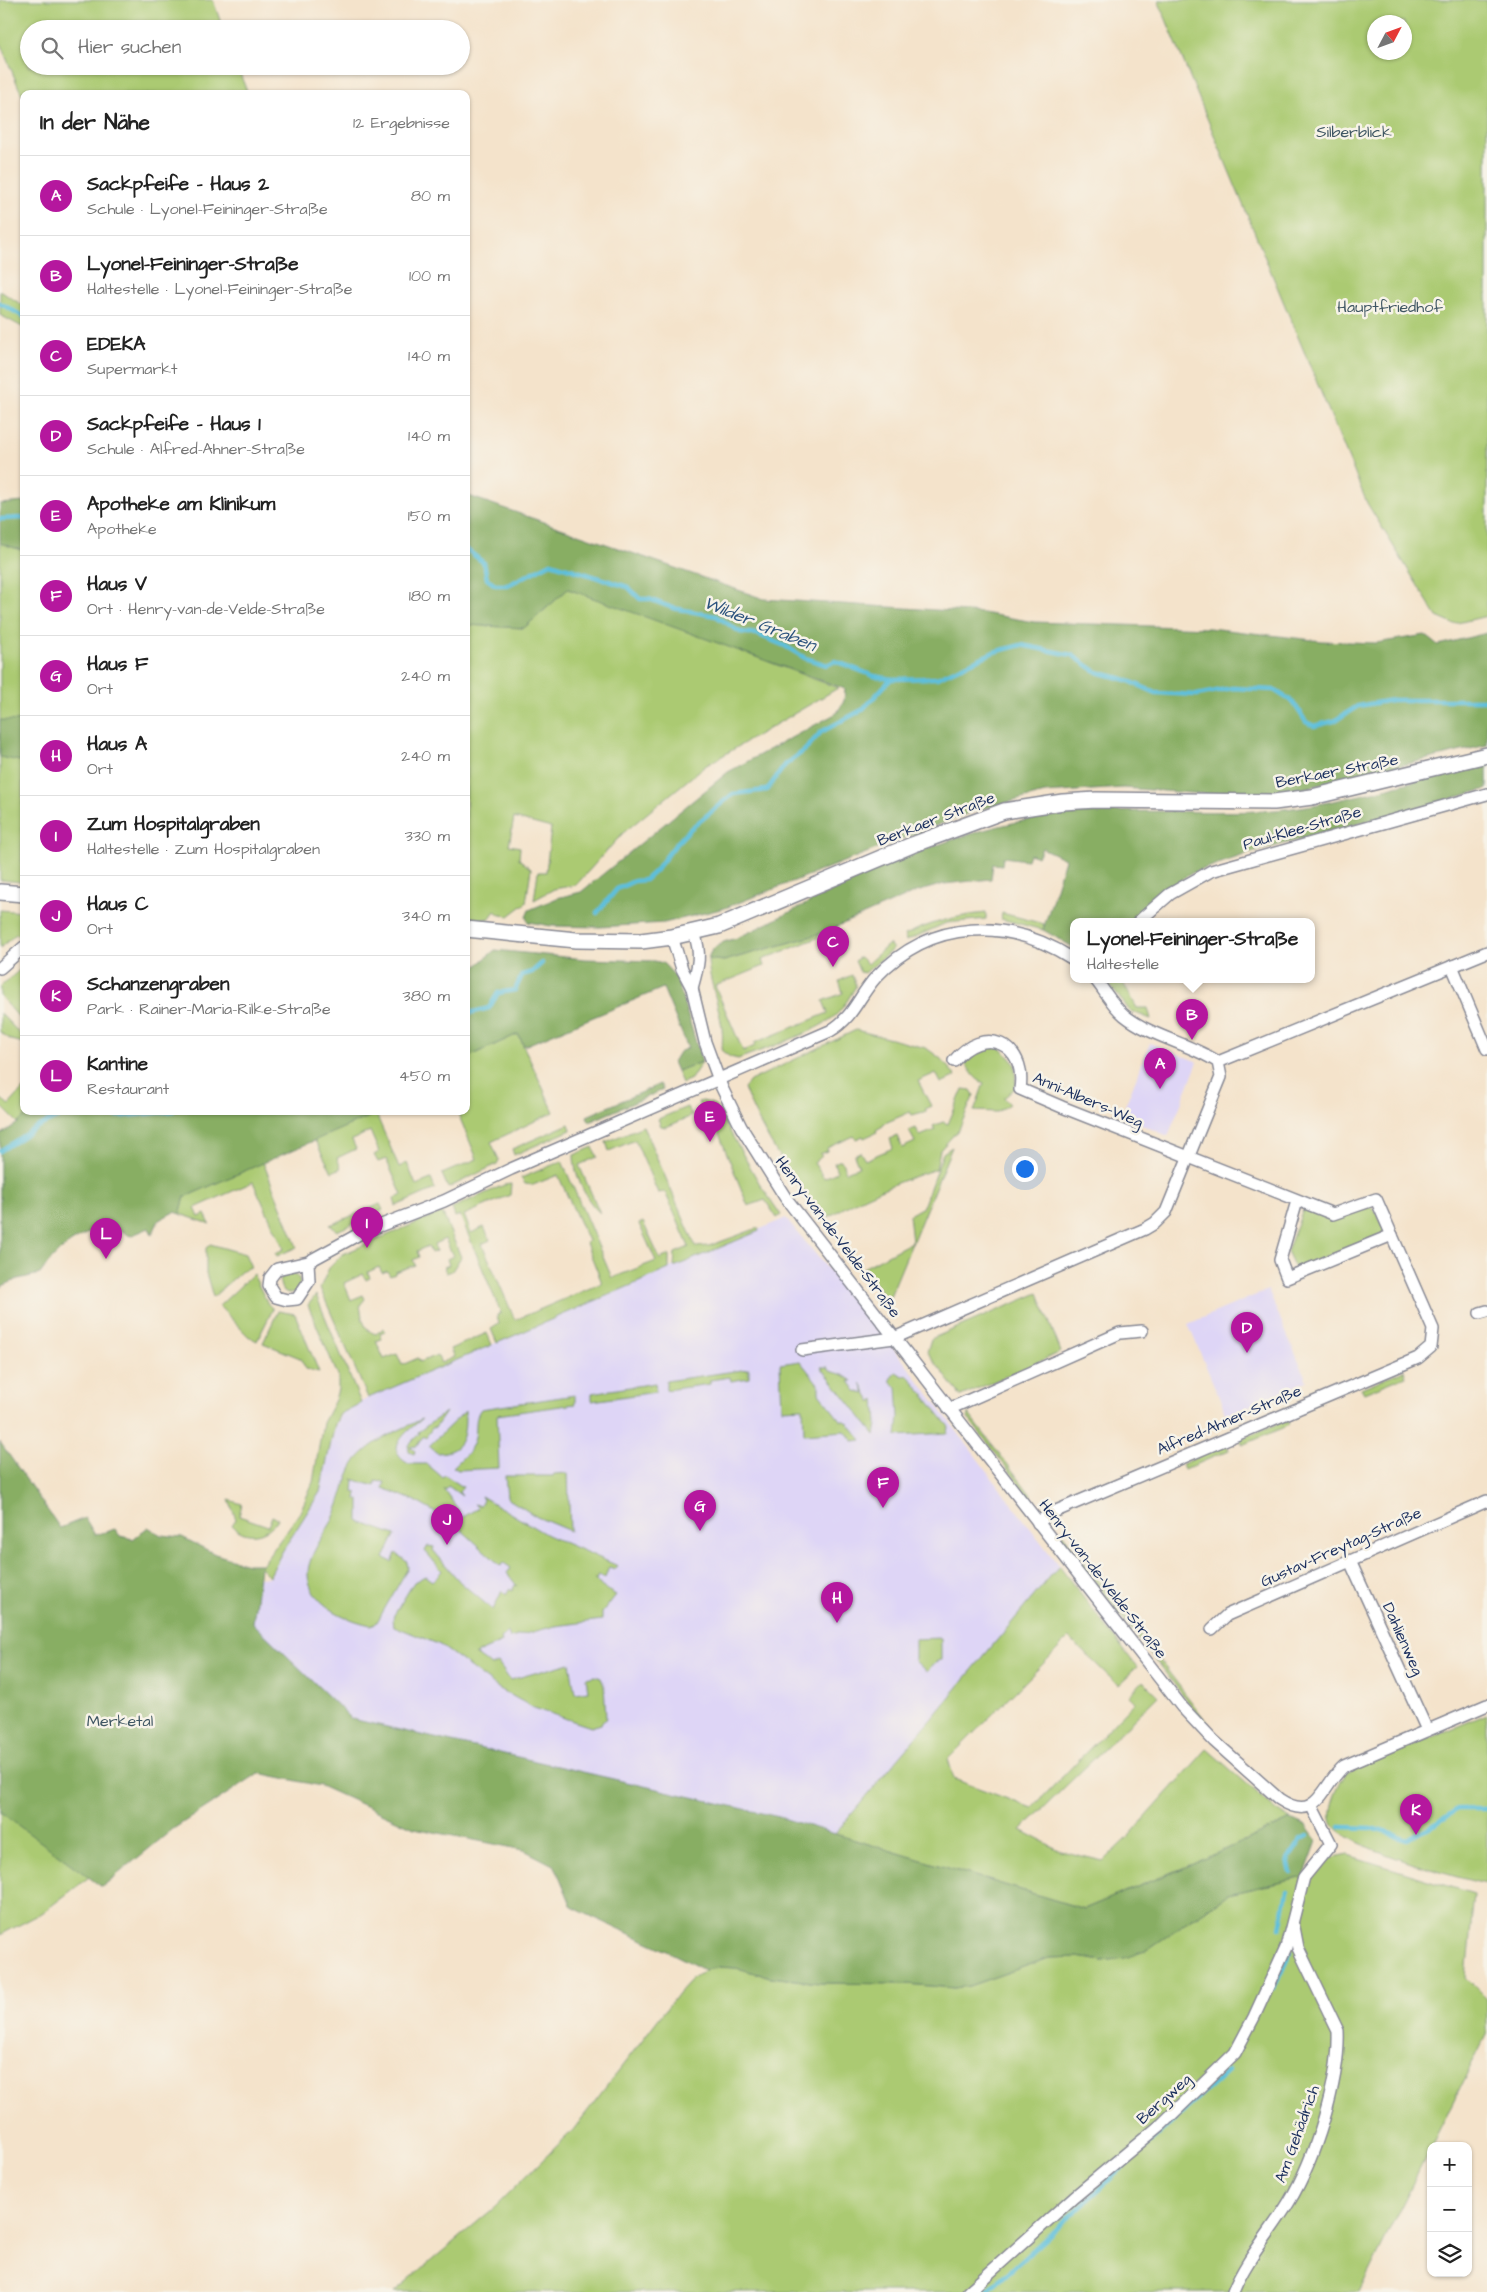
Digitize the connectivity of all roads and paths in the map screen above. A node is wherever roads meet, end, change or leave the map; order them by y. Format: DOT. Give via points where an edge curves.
graph roads {
  1 [pos="1487,755"];
  2 [pos="1487,794"];
  3 [pos="0,892"];
  4 [pos="20,894"];
  5 [pos="1142,918"];
  6 [pos="470,929"];
  7 [pos="694,933"];
  8 [pos="672,937"];
  9 [pos="20,950"];
  10 [pos="1487,952"];
  11 [pos="1070,957"];
  12 [pos="1452,966"];
  13 [pos="0,968"];
  14 [pos="1098,983"];
  15 [pos="692,988"];
  16 [pos="1487,1049"];
  17 [pos="954,1061"];
  18 [pos="1218,1062"];
  19 [pos="718,1079"];
  20 [pos="1188,1158"];
  21 [pos="1297,1202"];
  22 [pos="1392,1234"];
  23 [pos="308,1262"];
  24 [pos="1142,1331"];
  25 [pos="894,1338"];
  26 [pos="802,1350"];
  27 [pos="949,1409"];
  28 [pos="1487,1501"];
  29 [pos="1038,1523"];
  30 [pos="1350,1561"];
  31 [pos="1212,1629"];
  32 [pos="1487,1704"];
  33 [pos="1427,1730"];
  34 [pos="1311,1805"];
  35 [pos="1294,1920"];
  36 [pos="968,2292"];
  37 [pos="1232,2292"];
  1 -- 7 [label="main road, Berkaer Straße" via="1312,797 1274,802 1096,800 1004,811"];
  2 -- 5 [label="street, Paul-Klee-Straße" via="1211,871 1170,894"];
  3 -- 4 [label="main road"];
  6 -- 8 [label="main road, Berkaer Straße" via="576,940 641,941"];
  7 -- 8 [label="main road, Berkaer Straße"];
  7 -- 15 [label="street, Henry-van-de-Velde-Straße" via="700,948"];
  8 -- 15 [label="street, Henry-van-de-Velde-Straße"];
  9 -- 13 [label="street"];
  10 -- 12 [label="street"];
  11 -- 19 [label="street" via="1034,938 991,928 933,939 904,954 885,969 868,987 848,1019 838,1026"];
  12 -- 16 [label="street"];
  12 -- 18 [label="street"];
  14 -- 18 [label="street" via="1117,1009 1136,1024 1201,1050"];
  15 -- 19 [label="street, Henry-van-de-Velde-Straße"];
  17 -- 20 [label="street, Anni-Albers-Weg" via="976,1043 993,1041 1002,1044 1017,1060 1020,1089"];
  18 -- 20 [label="street" via="1221,1077"];
  19 -- 23 [label="street" via="447,1200 361,1233"];
  19 -- 25 [label="street, Henry-van-de-Velde-Straße" via="742,1128 785,1197"];
  20 -- 21 [label="street"];
  20 -- 25 [label="street" via="1171,1205 1155,1224"];
  21 -- 22 [label="street" via="1333,1214 1376,1199"];
  21 -- 22 [label="street" via="1280,1260 1287,1278"];
  22 -- 29 [label="street, Alfred-Ahner-Straße" via="1433,1329 1431,1347 1418,1358 1049,1514"];
  24 -- 27 [label="street" via="1120,1333"];
  25 -- 26 [label="street, Henry-van-de-Velde-Straße"];
  25 -- 27 [label="street, Henry-van-de-Velde-Straße"];
  27 -- 29 [label="street, Henry-van-de-Velde-Straße"];
  28 -- 30 [label="street, Gustav-Freytag-Straße"];
  29 -- 34 [label="street, Henry-van-de-Velde-Straße" via="1182,1707 1214,1741 1284,1802 1299,1808"];
  30 -- 31 [label="street, Gustav-Freytag-Straße" via="1227,1615"];
  30 -- 33 [label="street, Dahlienweg"];
  32 -- 33 [label="street"];
  33 -- 34 [label="street" via="1344,1766 1336,1772 1319,1800"];
  34 -- 35 [label="street, Bergweg" via="1331,1844 1304,1877"];
  35 -- 36 [label="street, Bergweg" via="1267,1991 1231,2058 1162,2124"];
  35 -- 37 [label="street, Am Gehädrich" via="1298,1948 1338,2031 1335,2068 1328,2103 1302,2178"];
}
